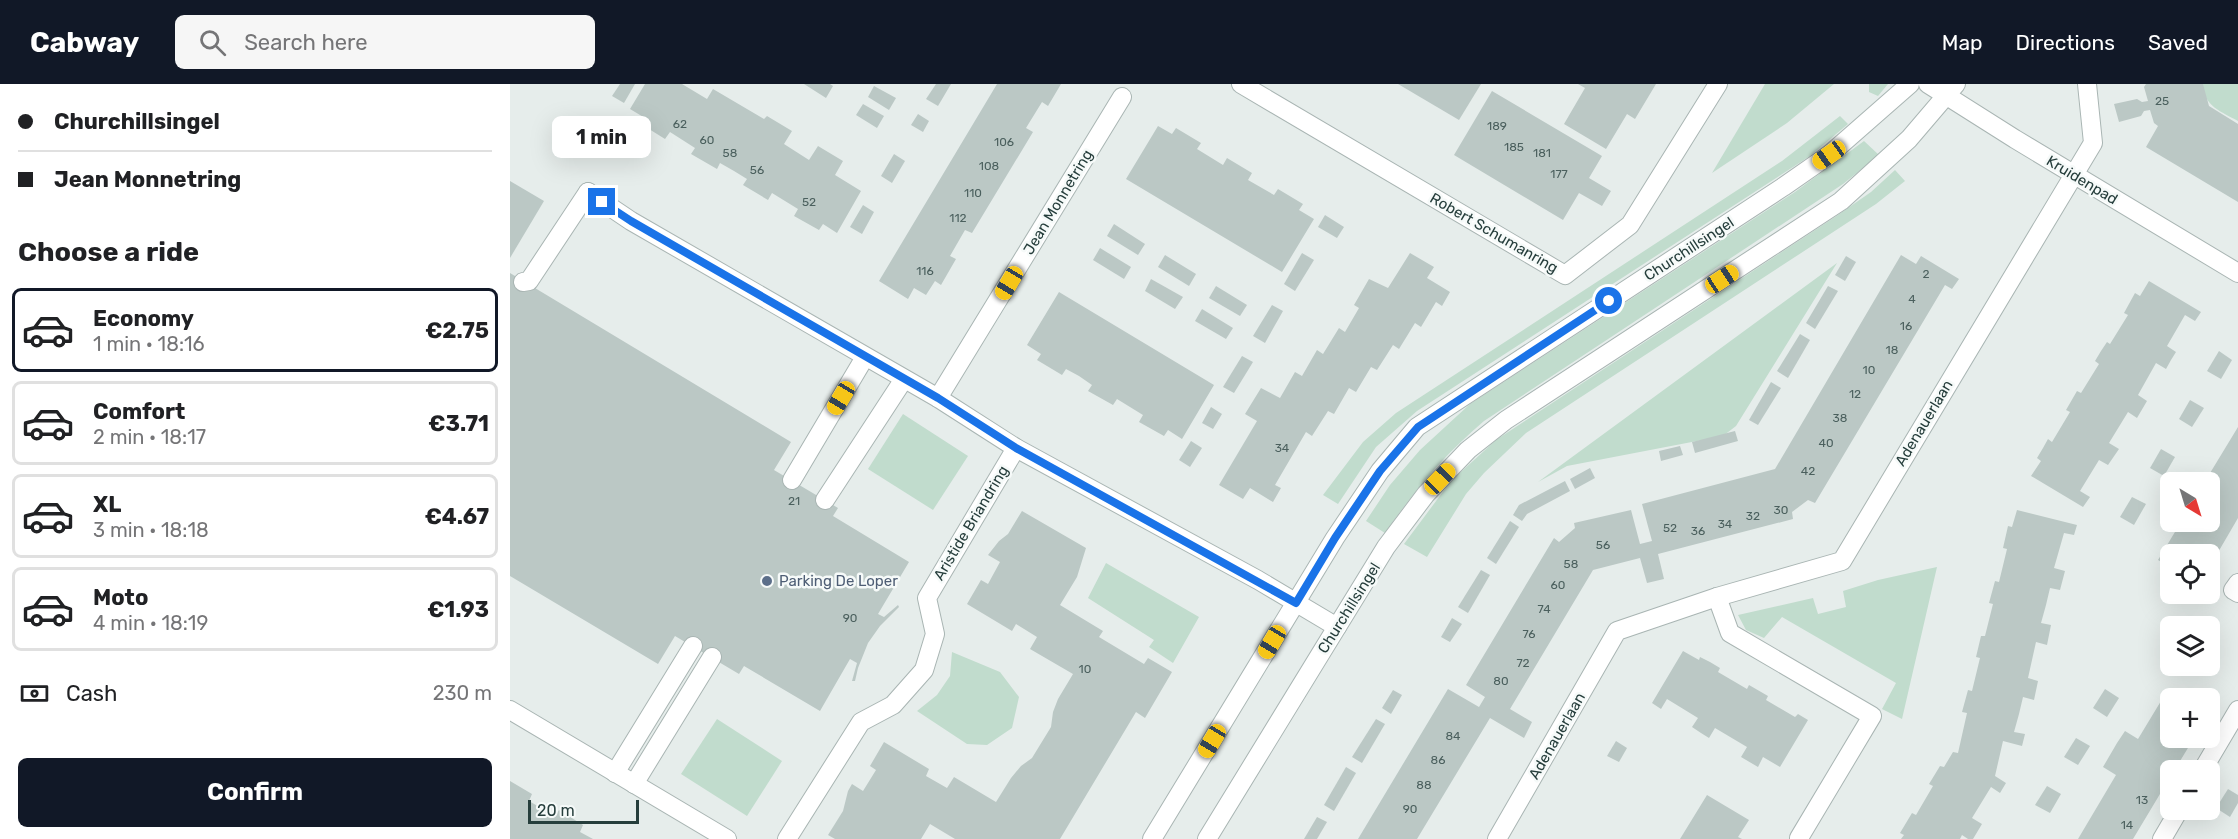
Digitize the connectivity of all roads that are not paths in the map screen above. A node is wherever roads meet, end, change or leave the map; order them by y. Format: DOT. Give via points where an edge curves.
graph roads {
  1 [pos="1241,84"];
  2 [pos="1718,84"];
  3 [pos="1910,84"];
  4 [pos="1928,84"];
  5 [pos="2087,84"];
  6 [pos="1952,90"];
  7 [pos="1122,97"];
  8 [pos="2073,174"];
  9 [pos="2238,273"];
  10 [pos="523,282"];
  11 [pos="865,357"];
  12 [pos="904,379"];
  13 [pos="938,398"];
  14 [pos="1016,448"];
  15 [pos="792,480"];
  16 [pos="825,500"];
  17 [pos="2238,583"];
  18 [pos="2238,593"];
  19 [pos="1717,597"];
  20 [pos="1296,603"];
  21 [pos="1337,627"];
  22 [pos="693,646"];
  23 [pos="712,657"];
  24 [pos="510,710"];
  25 [pos="2238,710"];
  26 [pos="2208,760"];
  27 [pos="615,773"];
  28 [pos="634,784"];
  29 [pos="2173,820"];
  30 [pos="1799,838"];
  31 [pos="727,839"];
  32 [pos="787,839"];
  33 [pos="1152,839"];
  34 [pos="1207,839"];
  35 [pos="1497,839"];
  36 [pos="2162,839"];
  1 -- 2 [label="street, Robert Schumanring" via="1565,274 1630,225"];
  3 -- 20 [label="street, Churchillsingel" via="1810,168 1418,427 1380,471"];
  4 -- 6 [label="street, Kruidenpad"];
  5 -- 8 [label="street, Adenauerlaan" via="2093,143"];
  6 -- 8 [label="street, Kruidenpad"];
  6 -- 21 [label="street, Churchillsingel" via="1909,139 1841,201 1506,420 1468,450 1426,494 1386,547"];
  7 -- 13 [label="street, Jean Monnetring"];
  8 -- 9 [label="street, Kruidenpad"];
  8 -- 19 [label="street, Adenauerlaan" via="1842,561"];
  10 -- 11 [label="street" via="529,281 588,192"];
  11 -- 12 [label="street"];
  11 -- 15 [label="street"];
  12 -- 13 [label="street"];
  12 -- 16 [label="street"];
  13 -- 14 [label="street"];
  14 -- 20 [label="street, Aristide Briandring"];
  14 -- 32 [label="street, Aristide Briandring" via="927,598 935,634 924,670 893,705 861,722"];
  17 -- 18 [label="street" via="2234,590"];
  19 -- 30 [label="street" via="1730,633 1872,716"];
  19 -- 35 [label="street, Adenauerlaan" via="1617,631"];
  20 -- 21 [label="street, Aristide Briandring"];
  20 -- 33 [label="street, Churchillsingel"];
  21 -- 34 [label="street, Churchillsingel"];
  22 -- 27 [label="street"];
  23 -- 28 [label="street"];
  24 -- 27 [label="street"];
  25 -- 26 [label="street"];
  27 -- 28 [label="street"];
  28 -- 31 [label="street"];
  29 -- 36 [label="street"];
}
